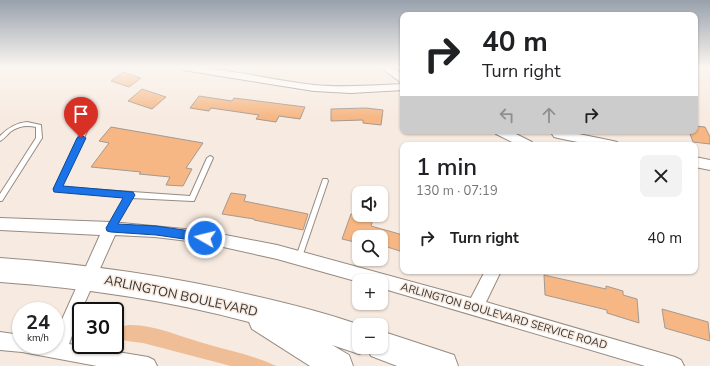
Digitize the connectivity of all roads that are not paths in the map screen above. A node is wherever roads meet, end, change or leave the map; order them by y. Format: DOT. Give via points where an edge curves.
graph roads {
  1 [pos="290,84"];
  2 [pos="400,88"];
  3 [pos="87,125"];
  4 [pos="506,134"];
  5 [pos="557,137"];
  6 [pos="0,139"];
  7 [pos="522,142"];
  8 [pos="592,142"];
  9 [pos="210,158"];
  10 [pos="698,163"];
  11 [pos="710,165"];
  12 [pos="325,181"];
  13 [pos="130,195"];
  14 [pos="0,198"];
  15 [pos="0,224"];
  16 [pos="111,228"];
  17 [pos="299,257"];
  18 [pos="0,270"];
  19 [pos="492,274"];
  20 [pos="88,277"];
  21 [pos="240,306"];
  22 [pos="475,307"];
  23 [pos="64,335"];
  24 [pos="352,337"];
  25 [pos="0,341"];
  26 [pos="12,343"];
  27 [pos="388,348"];
  28 [pos="64,351"];
  29 [pos="148,366"];
  30 [pos="338,366"];
  31 [pos="443,366"];
  32 [pos="675,366"];
  1 -- 2 [label="street" via="351,90"];
  3 -- 13 [label="lane" via="57,189"];
  4 -- 7 [label="street"];
  5 -- 8 [label="street"];
  6 -- 14 [label="lane" via="14,126 30,123 39,126 39,138"];
  9 -- 13 [label="lane" via="192,199"];
  10 -- 11 [label="street"];
  12 -- 17 [label="lane"];
  13 -- 16 [label="lane"];
  15 -- 16 [label="street, ARLINGTON BOULEVARD SERVICE ROAD"];
  16 -- 17 [label="street, ARLINGTON BOULEVARD SERVICE ROAD" via="205,238"];
  16 -- 20 [label="street"];
  17 -- 22 [label="street, ARLINGTON BOULEVARD SERVICE ROAD"];
  18 -- 20 [label="highway, ARLINGTON BOULEVARD"];
  19 -- 22 [label="street"];
  20 -- 21 [label="highway, ARLINGTON BOULEVARD"];
  20 -- 23 [label="street"];
  21 -- 24 [label="highway, ARLINGTON BOULEVARD"];
  21 -- 30 [label="highway"];
  22 -- 32 [label="street, ARLINGTON BOULEVARD SERVICE ROAD"];
  25 -- 26 [label="street"];
  27 -- 31 [label="highway"];
  28 -- 29 [label="street"];
}
